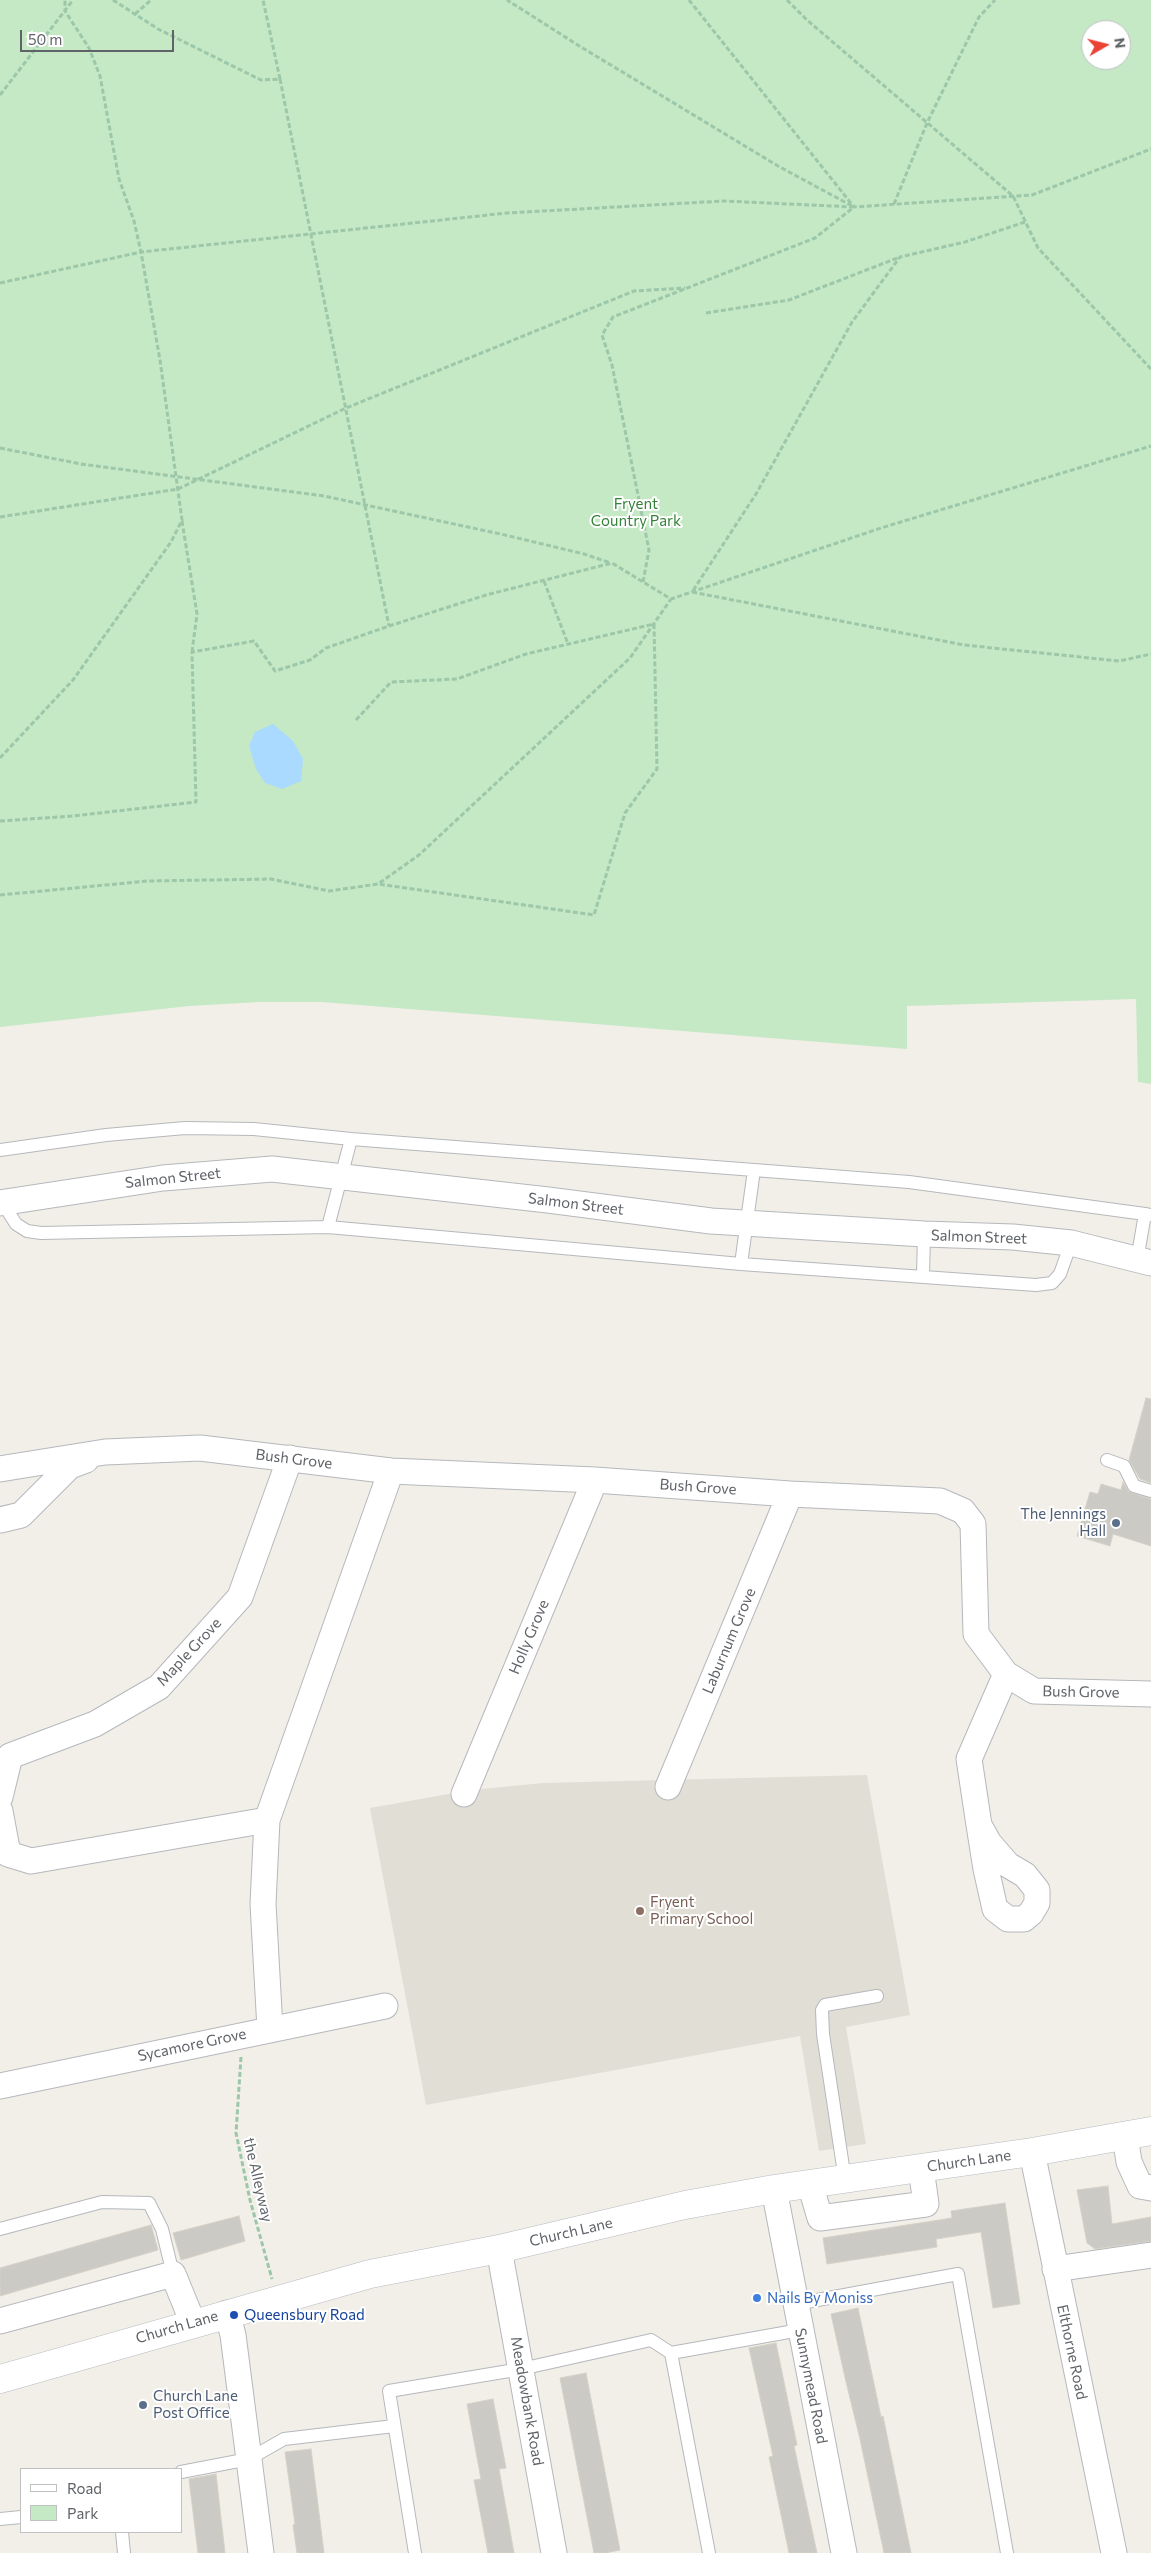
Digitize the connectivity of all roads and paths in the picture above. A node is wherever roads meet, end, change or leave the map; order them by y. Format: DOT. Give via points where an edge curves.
graph roads {
  1 [pos="65,0"];
  2 [pos="74,0"];
  3 [pos="113,0"];
  4 [pos="152,0"];
  5 [pos="263,0"];
  6 [pos="507,0"];
  7 [pos="689,0"];
  8 [pos="787,0"];
  9 [pos="995,0"];
  10 [pos="65,11"];
  11 [pos="135,14"];
  12 [pos="280,79"];
  13 [pos="0,95"];
  14 [pos="927,123"];
  15 [pos="1151,150"];
  16 [pos="1013,196"];
  17 [pos="894,204"];
  18 [pos="854,207"];
  19 [pos="1025,222"];
  20 [pos="311,232"];
  21 [pos="141,252"];
  22 [pos="900,257"];
  23 [pos="1,282"];
  24 [pos="685,288"];
  25 [pos="706,313"];
  26 [pos="1151,368"];
  27 [pos="346,408"];
  28 [pos="1151,446"];
  29 [pos="0,448"];
  30 [pos="176,477"];
  31 [pos="199,480"];
  32 [pos="178,489"];
  33 [pos="365,505"];
  34 [pos="0,517"];
  35 [pos="182,520"];
  36 [pos="612,563"];
  37 [pos="544,580"];
  38 [pos="643,582"];
  39 [pos="692,592"];
  40 [pos="672,599"];
  41 [pos="654,624"];
  42 [pos="389,626"];
  43 [pos="568,644"];
  44 [pos="192,652"];
  45 [pos="1151,654"];
  46 [pos="356,720"];
  47 [pos="0,758"];
  48 [pos="0,821"];
  49 [pos="378,884"];
  50 [pos="0,895"];
  51 [pos="352,1139"];
  52 [pos="0,1150"];
  53 [pos="754,1170"];
  54 [pos="341,1177"];
  55 [pos="4,1202"];
  56 [pos="1148,1215"];
  57 [pos="746,1222"];
  58 [pos="328,1227"];
  59 [pos="924,1234"];
  60 [pos="1071,1243"];
  61 [pos="1144,1262"];
  62 [pos="741,1264"];
  63 [pos="922,1276"];
  64 [pos="105,1452"];
  65 [pos="290,1458"];
  66 [pos="1107,1460"];
  67 [pos="0,1469"];
  68 [pos="391,1471"];
  69 [pos="595,1480"];
  70 [pos="1151,1492"];
  71 [pos="790,1494"];
  72 [pos="0,1520"];
  73 [pos="1006,1674"];
  74 [pos="1151,1694"];
  75 [pos="668,1787"];
  76 [pos="464,1794"];
  77 [pos="0,1797"];
  78 [pos="0,1811"];
  79 [pos="267,1820"];
  80 [pos="979,1825"];
  81 [pos="877,1996"];
  82 [pos="385,2006"];
  83 [pos="270,2029"];
  84 [pos="242,2034"];
  85 [pos="0,2086"];
  86 [pos="1151,2131"];
  87 [pos="1125,2136"];
  88 [pos="1032,2152"];
  89 [pos="921,2168"];
  90 [pos="845,2180"];
  91 [pos="810,2184"];
  92 [pos="1151,2188"];
  93 [pos="774,2189"];
  94 [pos="0,2229"];
  95 [pos="498,2249"];
  96 [pos="1151,2256"];
  97 [pos="1055,2269"];
  98 [pos="173,2274"];
  99 [pos="277,2299"];
  100 [pos="796,2304"];
  101 [pos="227,2313"];
  102 [pos="0,2321"];
  103 [pos="193,2323"];
  104 [pos="800,2330"];
  105 [pos="671,2353"];
  106 [pos="521,2369"];
  107 [pos="0,2379"];
  108 [pos="394,2426"];
  109 [pos="249,2459"];
  110 [pos="182,2472"];
  111 [pos="20,2517"];
  112 [pos="0,2520"];
  113 [pos="122,2533"];
  114 [pos="124,2553"];
  115 [pos="261,2553"];
  116 [pos="415,2553"];
  117 [pos="554,2553"];
  118 [pos="709,2553"];
  119 [pos="844,2553"];
  120 [pos="1007,2553"];
  121 [pos="1114,2553"];
  1 -- 10 [label="path"];
  2 -- 10 [label="path"];
  3 -- 11 [label="path"];
  4 -- 11 [label="path"];
  5 -- 12 [label="path"];
  6 -- 18 [label="path" via="769,160"];
  7 -- 18 [label="path"];
  8 -- 14 [label="path"];
  9 -- 14 [label="path" via="978,17"];
  10 -- 13 [label="path"];
  10 -- 21 [label="path" via="89,48 100,76 119,180"];
  11 -- 12 [label="path" via="158,29 261,80"];
  12 -- 20 [label="path"];
  14 -- 16 [label="path"];
  14 -- 17 [label="path"];
  15 -- 16 [label="path" via="1032,195"];
  16 -- 17 [label="path"];
  16 -- 19 [label="path"];
  17 -- 18 [label="path"];
  18 -- 20 [label="path" via="724,201 507,213"];
  18 -- 24 [label="path" via="815,238"];
  19 -- 22 [label="path" via="965,242"];
  19 -- 26 [label="path" via="1038,248"];
  20 -- 21 [label="path"];
  20 -- 27 [label="path"];
  21 -- 23 [label="path"];
  21 -- 30 [label="path"];
  22 -- 25 [label="path" via="789,300"];
  22 -- 39 [label="path" via="852,322 756,494"];
  24 -- 27 [label="path" via="634,291"];
  24 -- 38 [label="path" via="614,317 602,335 612,365 649,550"];
  27 -- 31 [label="path"];
  27 -- 33 [label="path"];
  28 -- 39 [label="path" via="881,528"];
  29 -- 30 [label="path" via="80,464"];
  30 -- 31 [label="path"];
  30 -- 32 [label="path"];
  31 -- 32 [label="path"];
  31 -- 33 [label="path" via="324,496"];
  32 -- 34 [label="path"];
  32 -- 35 [label="path"];
  33 -- 36 [label="path" via="505,535"];
  33 -- 42 [label="path"];
  35 -- 44 [label="path" via="197,614"];
  35 -- 47 [label="path" via="171,542 73,680"];
  36 -- 37 [label="path"];
  36 -- 38 [label="path"];
  37 -- 42 [label="path"];
  37 -- 43 [label="path"];
  38 -- 40 [label="path"];
  39 -- 40 [label="path"];
  39 -- 45 [label="path" via="964,645 1119,661"];
  40 -- 41 [label="path"];
  41 -- 43 [label="path"];
  41 -- 49 [label="path" via="630,658 419,855"];
  41 -- 49 [label="path" via="657,769 625,813 594,915"];
  42 -- 44 [label="path" via="326,648 310,660 275,671 254,642"];
  43 -- 46 [label="path" via="526,654 457,679 391,682"];
  44 -- 48 [label="path" via="196,802"];
  49 -- 50 [label="path" via="329,891 271,878 148,881"];
  51 -- 52 [label="lane" via="254,1129 185,1128"];
  51 -- 53 [label="lane"];
  51 -- 54 [label="lane"];
  53 -- 56 [label="lane" via="909,1182"];
  53 -- 57 [label="lane"];
  54 -- 55 [label="street, Salmon Street" via="272,1169 163,1178"];
  54 -- 57 [label="street, Salmon Street" via="711,1221"];
  54 -- 58 [label="lane"];
  55 -- 58 [label="lane" via="16,1224 27,1231 41,1233"];
  56 -- 61 [label="lane"];
  57 -- 59 [label="street, Salmon Street"];
  57 -- 62 [label="lane"];
  58 -- 62 [label="lane"];
  59 -- 60 [label="street, Salmon Street"];
  59 -- 63 [label="lane"];
  60 -- 61 [label="street, Salmon Street"];
  60 -- 63 [label="lane" via="1060,1274 1052,1283 1036,1285"];
  62 -- 63 [label="lane"];
  64 -- 65 [label="street, Bush Grove" via="200,1448"];
  64 -- 67 [label="street, Bush Grove"];
  64 -- 72 [label="street, Bush Grove" via="70,1466 21,1515"];
  65 -- 68 [label="street, Bush Grove"];
  65 -- 77 [label="street, Maple Grove" via="240,1597 159,1688 95,1724 10,1756"];
  66 -- 70 [label="lane" via="1124,1466 1134,1486"];
  68 -- 69 [label="street, Bush Grove"];
  68 -- 79 [label="street"];
  69 -- 71 [label="street, Bush Grove"];
  69 -- 76 [label="street, Holly Grove"];
  71 -- 73 [label="street, Bush Grove" via="940,1501 962,1511 973,1524 976,1634"];
  71 -- 75 [label="street, Laburnum Grove"];
  73 -- 74 [label="street, Bush Grove" via="1034,1691"];
  73 -- 80 [label="street" via="969,1759"];
  78 -- 79 [label="street" via="8,1854 31,1861"];
  79 -- 83 [label="street" via="263,1904"];
  81 -- 90 [label="lane" via="825,2005 822,2010"];
  82 -- 83 [label="street, Sycamore Grove"];
  83 -- 84 [label="street, Sycamore Grove"];
  84 -- 85 [label="street, Sycamore Grove"];
  84 -- 99 [label="path, the Alleyway" via="236,2133"];
  86 -- 87 [label="main road, Church Lane"];
  87 -- 88 [label="main road, Church Lane"];
  87 -- 92 [label="street" via="1129,2162 1140,2186"];
  88 -- 89 [label="main road, Church Lane"];
  88 -- 97 [label="street, Elthorne Road"];
  89 -- 90 [label="main road, Church Lane"];
  89 -- 91 [label="street" via="926,2204 820,2218"];
  90 -- 91 [label="main road, Church Lane"];
  91 -- 93 [label="main road, Church Lane"];
  93 -- 95 [label="main road, Church Lane" via="685,2205"];
  93 -- 100 [label="street, Sunnymead Road"];
  94 -- 98 [label="lane" via="102,2202 149,2203 162,2229"];
  95 -- 99 [label="main road, Church Lane" via="370,2274"];
  95 -- 106 [label="street, Meadowbank Road"];
  96 -- 97 [label="street"];
  97 -- 121 [label="street, Elthorne Road"];
  98 -- 102 [label="street"];
  98 -- 103 [label="street"];
  99 -- 101 [label="main road, Church Lane"];
  100 -- 104 [label="street, Sunnymead Road"];
  100 -- 120 [label="lane" via="958,2274"];
  101 -- 103 [label="main road, Church Lane"];
  101 -- 109 [label="street" via="233,2335"];
  103 -- 107 [label="main road, Church Lane"];
  104 -- 105 [label="lane"];
  104 -- 119 [label="street, Sunnymead Road"];
  105 -- 106 [label="lane" via="651,2340"];
  105 -- 118 [label="lane"];
  106 -- 108 [label="lane" via="389,2391"];
  106 -- 117 [label="street, Meadowbank Road"];
  108 -- 109 [label="lane" via="284,2439"];
  108 -- 116 [label="lane"];
  109 -- 110 [label="lane"];
  109 -- 115 [label="street"];
  111 -- 112 [label="lane"];
  113 -- 114 [label="lane"];
}
